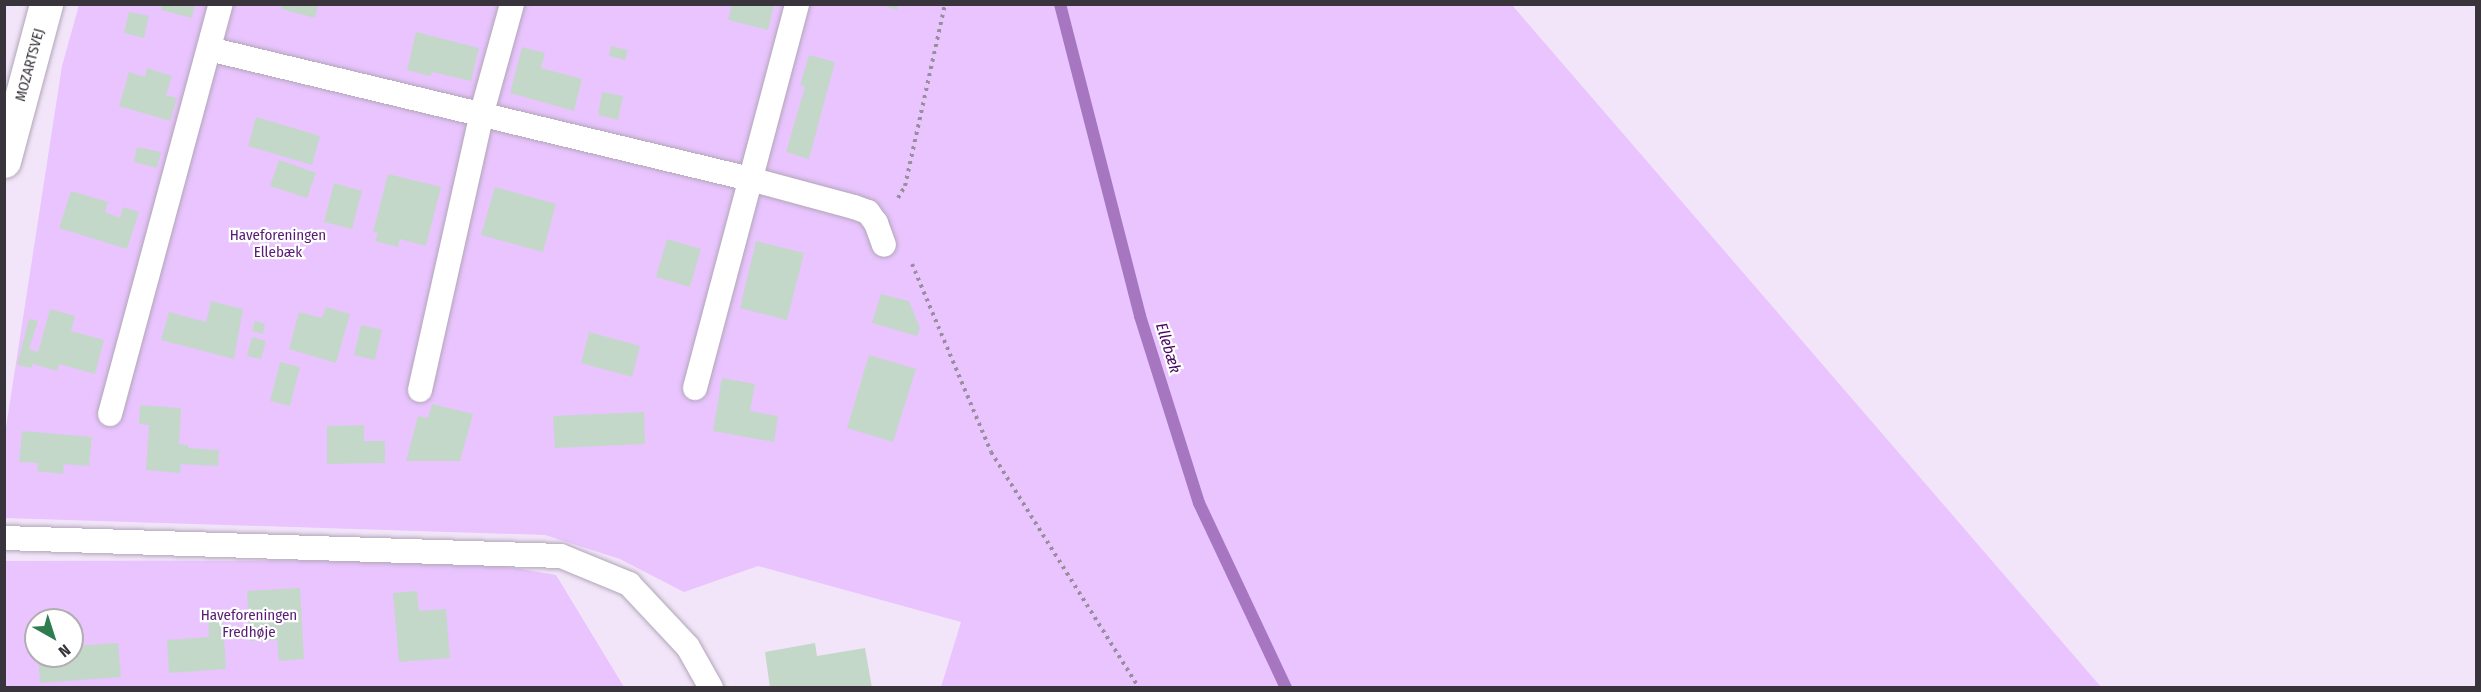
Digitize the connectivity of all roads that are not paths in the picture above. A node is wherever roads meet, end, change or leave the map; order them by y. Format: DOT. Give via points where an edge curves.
graph roads {
  1 [pos="46,4"];
  2 [pos="221,4"];
  3 [pos="512,4"];
  4 [pos="797,4"];
  5 [pos="209,49"];
  6 [pos="481,116"];
  7 [pos="4,161"];
  8 [pos="750,179"];
  9 [pos="884,245"];
  10 [pos="694,388"];
  11 [pos="420,390"];
  12 [pos="110,414"];
  13 [pos="4,538"];
  14 [pos="711,687"];
  1 -- 7 [label="street, MOZARTSVEJ"];
  2 -- 5 [label="lane"];
  3 -- 6 [label="lane"];
  4 -- 8 [label="lane"];
  5 -- 6 [label="lane"];
  5 -- 12 [label="lane"];
  6 -- 8 [label="lane"];
  6 -- 11 [label="lane"];
  8 -- 9 [label="lane" via="867,212"];
  8 -- 10 [label="lane"];
  13 -- 14 [label="lane" via="561,556 629,584 688,647"];
}
